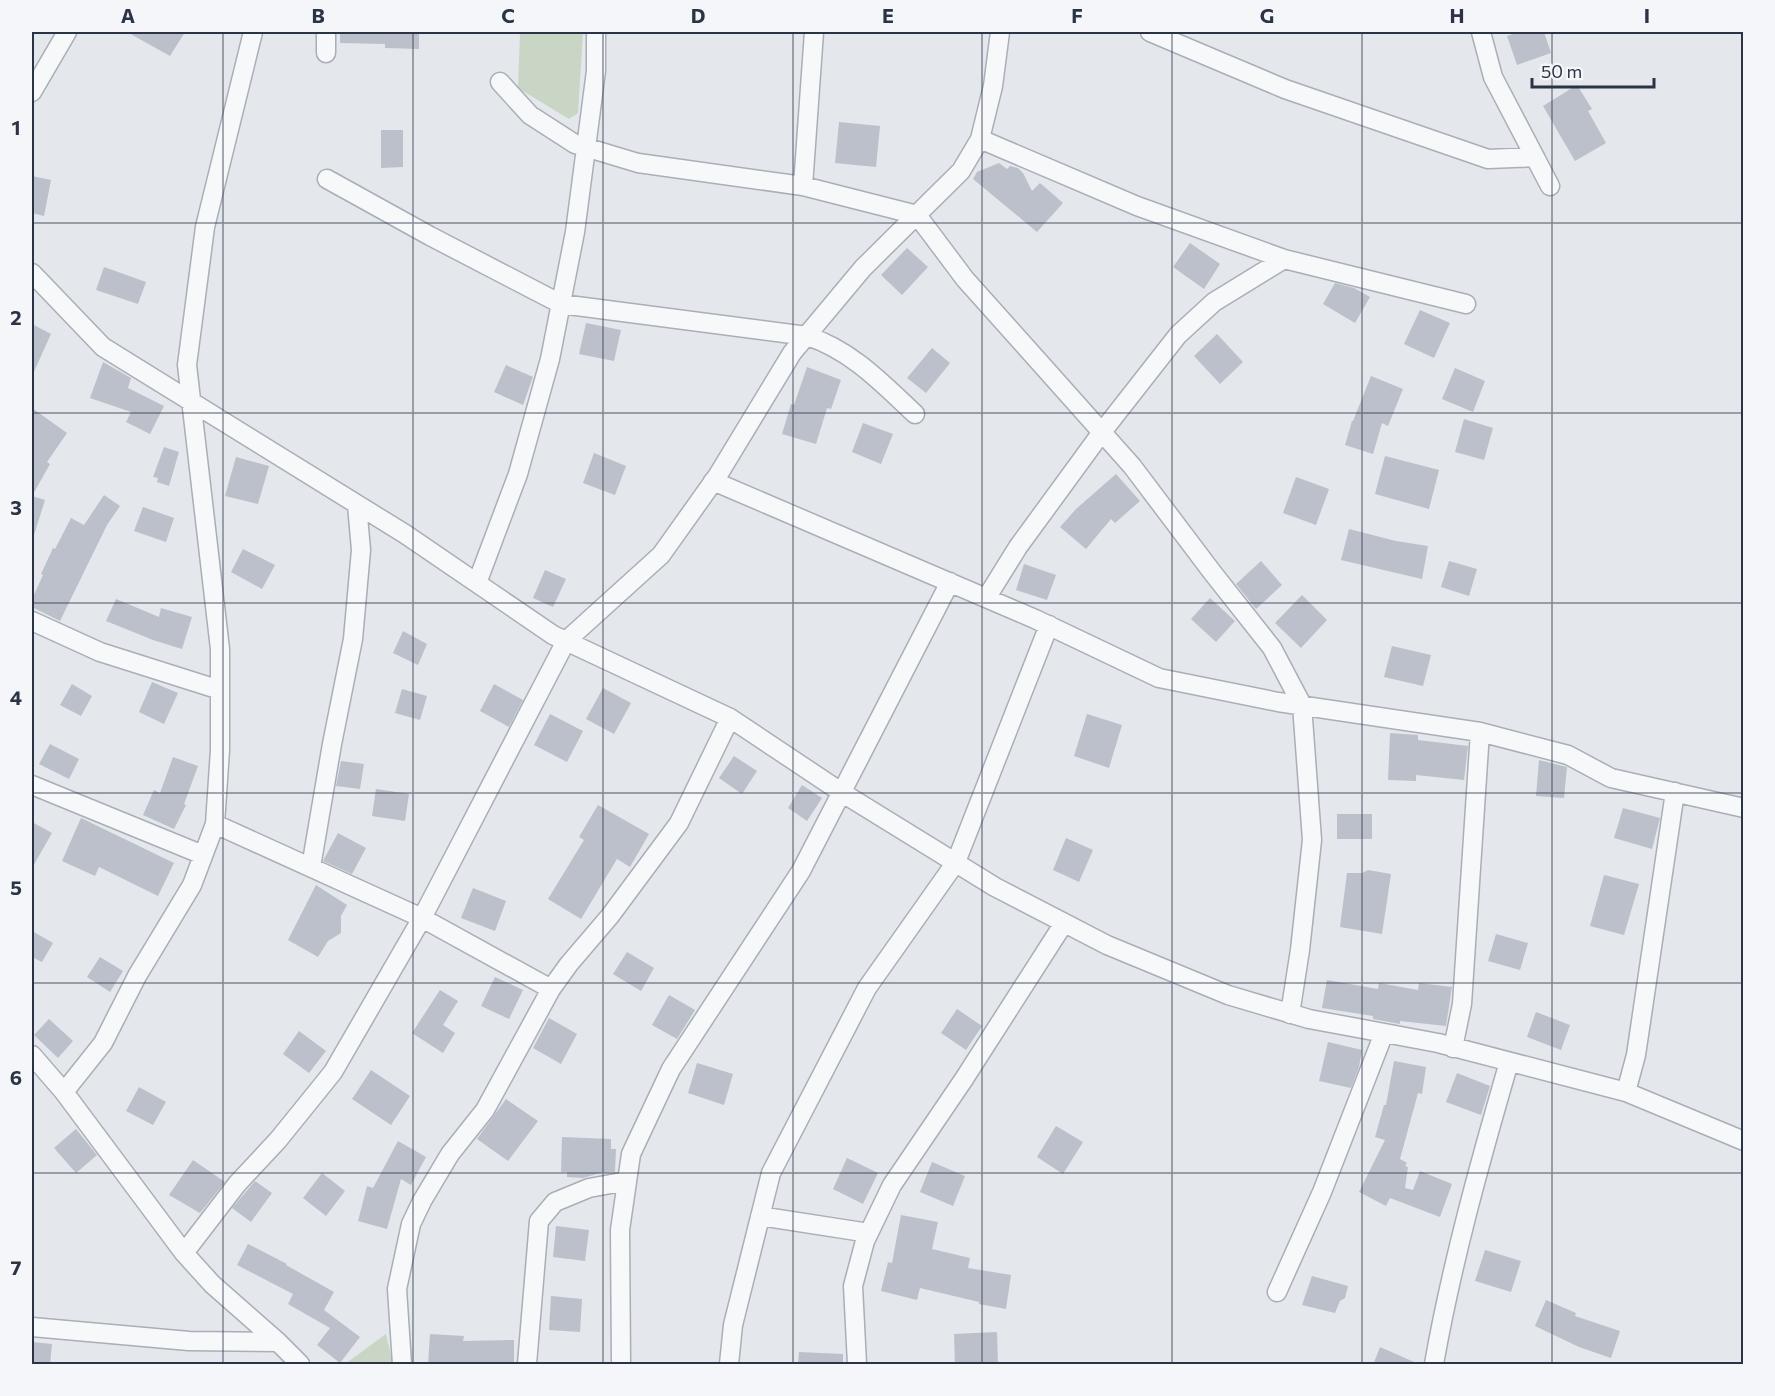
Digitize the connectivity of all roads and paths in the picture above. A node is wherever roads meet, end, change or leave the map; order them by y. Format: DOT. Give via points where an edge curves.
graph roads {
  1 [pos="67,32"];
  2 [pos="253,32"];
  3 [pos="326,32"];
  4 [pos="596,32"];
  5 [pos="814,32"];
  6 [pos="1000,32"];
  7 [pos="1150,32"];
  8 [pos="1481,32"];
  9 [pos="326,53"];
  10 [pos="500,82"];
  11 [pos="32,92"];
  12 [pos="980,139"];
  13 [pos="586,147"];
  14 [pos="1535,157"];
  15 [pos="327,179"];
  16 [pos="803,186"];
  17 [pos="1550,186"];
  18 [pos="917,215"];
  19 [pos="1284,259"];
  20 [pos="32,273"];
  21 [pos="561,304"];
  22 [pos="1466,304"];
  23 [pos="807,336"];
  24 [pos="191,402"];
  25 [pos="915,414"];
  26 [pos="1102,432"];
  27 [pos="713,480"];
  28 [pos="357,505"];
  29 [pos="950,582"];
  30 [pos="477,583"];
  31 [pos="987,597"];
  32 [pos="32,621"];
  33 [pos="1049,625"];
  34 [pos="566,641"];
  35 [pos="220,690"];
  36 [pos="1302,705"];
  37 [pos="730,718"];
  38 [pos="1480,732"];
  39 [pos="32,785"];
  40 [pos="841,792"];
  41 [pos="1675,792"];
  42 [pos="1743,808"];
  43 [pos="215,824"];
  44 [pos="203,855"];
  45 [pos="956,862"];
  46 [pos="311,867"];
  47 [pos="422,918"];
  48 [pos="1064,923"];
  49 [pos="551,989"];
  50 [pos="1290,1014"];
  51 [pos="1384,1034"];
  52 [pos="1454,1048"];
  53 [pos="32,1055"];
  54 [pos="1509,1062"];
  55 [pos="64,1092"];
  56 [pos="1626,1092"];
  57 [pos="1743,1141"];
  58 [pos="627,1181"];
  59 [pos="760,1216"];
  60 [pos="869,1233"];
  61 [pos="184,1254"];
  62 [pos="1276,1292"];
  63 [pos="32,1327"];
  64 [pos="278,1342"];
  65 [pos="300,1365"];
  66 [pos="402,1365"];
  67 [pos="527,1365"];
  68 [pos="621,1365"];
  69 [pos="729,1365"];
  70 [pos="857,1365"];
  71 [pos="1434,1365"];
  1 -- 11 [label="street"];
  2 -- 24 [label="street" via="205,227 188,365"];
  3 -- 9 [label="street"];
  4 -- 13 [label="street" via="596,71"];
  5 -- 16 [label="street"];
  6 -- 12 [label="street" via="993,86"];
  7 -- 14 [label="street" via="1285,89 1488,159"];
  8 -- 14 [label="street" via="1493,77"];
  10 -- 13 [label="street" via="530,115"];
  12 -- 18 [label="street" via="961,171"];
  12 -- 19 [label="street" via="1137,206"];
  13 -- 16 [label="street" via="638,163"];
  13 -- 21 [label="street"];
  14 -- 17 [label="street"];
  15 -- 21 [label="street"];
  16 -- 18 [label="street"];
  18 -- 23 [label="street" via="863,268"];
  18 -- 26 [label="street" via="965,279"];
  19 -- 22 [label="street"];
  19 -- 26 [label="street" via="1214,302 1178,334"];
  20 -- 24 [label="street" via="103,347"];
  21 -- 23 [label="street"];
  21 -- 30 [label="street" via="518,474"];
  23 -- 25 [label="street" via="826,342 867,369"];
  23 -- 27 [label="street"];
  24 -- 28 [label="street"];
  24 -- 35 [label="street" via="220,649"];
  26 -- 31 [label="street" via="1018,547"];
  26 -- 36 [label="street" via="1272,648"];
  27 -- 29 [label="street"];
  27 -- 34 [label="street" via="661,555"];
  28 -- 30 [label="street"];
  28 -- 46 [label="street" via="361,550 353,639"];
  29 -- 31 [label="street"];
  29 -- 40 [label="street"];
  30 -- 34 [label="street"];
  31 -- 33 [label="street"];
  32 -- 35 [label="street" via="100,652"];
  33 -- 36 [label="street" via="1159,678"];
  33 -- 45 [label="street"];
  34 -- 37 [label="street"];
  34 -- 47 [label="street"];
  35 -- 43 [label="street"];
  36 -- 38 [label="street"];
  36 -- 50 [label="street" via="1312,840"];
  37 -- 40 [label="street"];
  37 -- 49 [label="street" via="679,822"];
  38 -- 41 [label="street" via="1568,755 1611,778"];
  38 -- 52 [label="street" via="1462,1004"];
  39 -- 44 [label="street"];
  40 -- 45 [label="street"];
  40 -- 58 [label="street" via="801,871 671,1069 631,1154"];
  41 -- 42 [label="street"];
  41 -- 56 [label="street" via="1636,1055"];
  43 -- 44 [label="street"];
  43 -- 46 [label="street"];
  44 -- 55 [label="street" via="192,885 137,976 103,1043"];
  45 -- 48 [label="street"];
  45 -- 59 [label="street" via="867,988 771,1173"];
  46 -- 47 [label="street"];
  47 -- 49 [label="street"];
  47 -- 61 [label="street" via="333,1072 237,1184"];
  48 -- 50 [label="street" via="1228,995"];
  48 -- 60 [label="street" via="891,1185"];
  49 -- 66 [label="street" via="485,1110 450,1154 411,1224 397,1289"];
  50 -- 51 [label="street"];
  51 -- 52 [label="street"];
  51 -- 62 [label="street" via="1322,1192"];
  52 -- 54 [label="street"];
  53 -- 55 [label="street"];
  54 -- 56 [label="street"];
  54 -- 71 [label="street" via="1473,1186"];
  55 -- 61 [label="street"];
  56 -- 57 [label="street"];
  58 -- 67 [label="street" via="590,1188 555,1202 538,1221"];
  58 -- 68 [label="street" via="620,1230"];
  59 -- 60 [label="street"];
  59 -- 69 [label="street" via="733,1325"];
  60 -- 70 [label="street" via="853,1286"];
  61 -- 64 [label="street"];
  63 -- 64 [label="street" via="189,1341"];
  64 -- 65 [label="street"];
}
